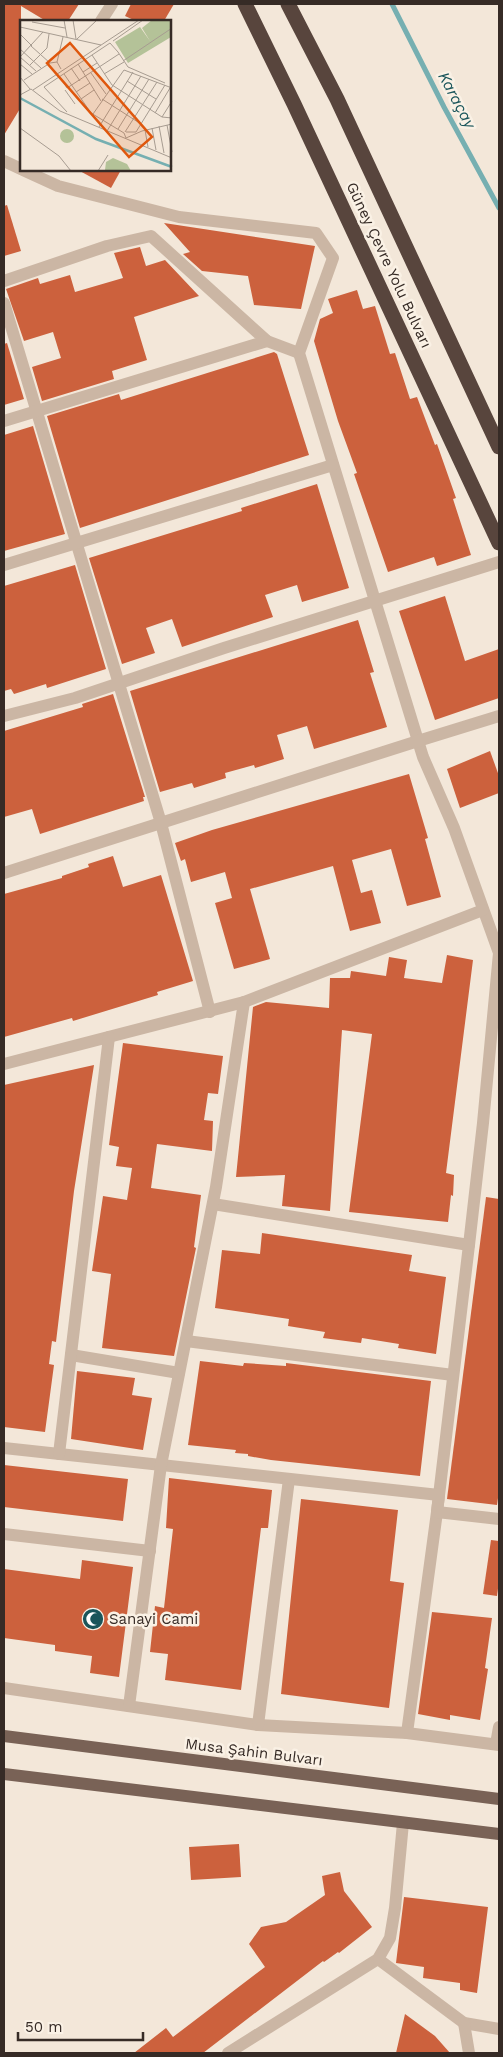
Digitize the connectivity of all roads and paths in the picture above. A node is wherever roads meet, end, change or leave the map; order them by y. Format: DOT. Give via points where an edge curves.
graph roads {
  1 [pos="112,4"];
  2 [pos="244,4"];
  3 [pos="288,4"];
  4 [pos="103,20"];
  5 [pos="30,171"];
  6 [pos="4,281"];
  7 [pos="4,303"];
  8 [pos="267,341"];
  9 [pos="299,353"];
  10 [pos="37,411"];
  11 [pos="4,421"];
  12 [pos="499,447"];
  13 [pos="332,465"];
  14 [pos="76,542"];
  15 [pos="499,543"];
  16 [pos="499,562"];
  17 [pos="4,565"];
  18 [pos="374,602"];
  19 [pos="120,682"];
  20 [pos="4,716"];
  21 [pos="499,716"];
  22 [pos="418,740"];
  23 [pos="162,823"];
  24 [pos="4,873"];
  25 [pos="483,910"];
  26 [pos="244,1002"];
  27 [pos="210,1012"];
  28 [pos="110,1037"];
  29 [pos="4,1064"];
  30 [pos="213,1204"];
  31 [pos="469,1245"];
  32 [pos="186,1341"];
  33 [pos="71,1355"];
  34 [pos="179,1373"];
  35 [pos="453,1375"];
  36 [pos="4,1448"];
  37 [pos="59,1454"];
  38 [pos="161,1465"];
  39 [pos="289,1479"];
  40 [pos="437,1512"];
  41 [pos="499,1519"];
  42 [pos="4,1534"];
  43 [pos="150,1552"];
  44 [pos="4,1688"];
  45 [pos="129,1706"];
  46 [pos="258,1725"];
  47 [pos="499,1727"];
  48 [pos="406,1733"];
  49 [pos="4,1736"];
  50 [pos="498,1745"];
  51 [pos="4,1774"];
  52 [pos="499,1799"];
  53 [pos="404,1823"];
  54 [pos="499,1834"];
  55 [pos="378,1959"];
  56 [pos="464,2023"];
  57 [pos="499,2029"];
  58 [pos="228,2053"];
  59 [pos="468,2053"];
  1 -- 4 [label="street"];
  2 -- 15 [label="highway, Güney Çevre Yolu Bulvarı"];
  3 -- 12 [label="highway, Güney Çevre Yolu Bulvarı" via="337,99"];
  5 -- 9 [label="street" via="58,186 179,217 316,233 333,258"];
  6 -- 8 [label="street" via="107,246 151,236"];
  7 -- 10 [label="street"];
  8 -- 9 [label="street"];
  8 -- 10 [label="street"];
  9 -- 13 [label="street"];
  10 -- 11 [label="street"];
  10 -- 14 [label="street"];
  13 -- 14 [label="street"];
  13 -- 18 [label="street"];
  14 -- 17 [label="street"];
  14 -- 19 [label="street"];
  16 -- 18 [label="street"];
  18 -- 19 [label="street"];
  18 -- 22 [label="street"];
  19 -- 20 [label="street"];
  19 -- 23 [label="street"];
  21 -- 22 [label="street"];
  22 -- 23 [label="street"];
  22 -- 25 [label="street"];
  23 -- 24 [label="street"];
  23 -- 27 [label="street"];
  25 -- 26 [label="street"];
  25 -- 31 [label="street" via="499,953"];
  26 -- 27 [label="street"];
  26 -- 30 [label="street"];
  27 -- 28 [label="street"];
  28 -- 29 [label="street"];
  28 -- 33 [label="street"];
  30 -- 31 [label="street"];
  30 -- 32 [label="street"];
  31 -- 35 [label="street"];
  32 -- 34 [label="street"];
  32 -- 35 [label="street"];
  33 -- 34 [label="street"];
  33 -- 37 [label="street"];
  34 -- 38 [label="street"];
  35 -- 40 [label="street"];
  36 -- 37 [label="street"];
  37 -- 38 [label="street"];
  38 -- 39 [label="street"];
  38 -- 43 [label="street"];
  39 -- 40 [label="street" via="439,1495"];
  39 -- 46 [label="street"];
  40 -- 41 [label="street"];
  40 -- 48 [label="street"];
  42 -- 43 [label="street"];
  43 -- 45 [label="street"];
  44 -- 45 [label="street"];
  45 -- 46 [label="street"];
  46 -- 48 [label="street"];
  47 -- 50 [label="street"];
  48 -- 50 [label="street"];
  49 -- 52 [label="main road, Musa Şahin Bulvarı"];
  51 -- 53 [label="main road"];
  53 -- 54 [label="main road"];
  53 -- 55 [label="street" via="390,1938"];
  55 -- 56 [label="street"];
  55 -- 58 [label="street"];
  56 -- 57 [label="street"];
  56 -- 59 [label="street"];
}
